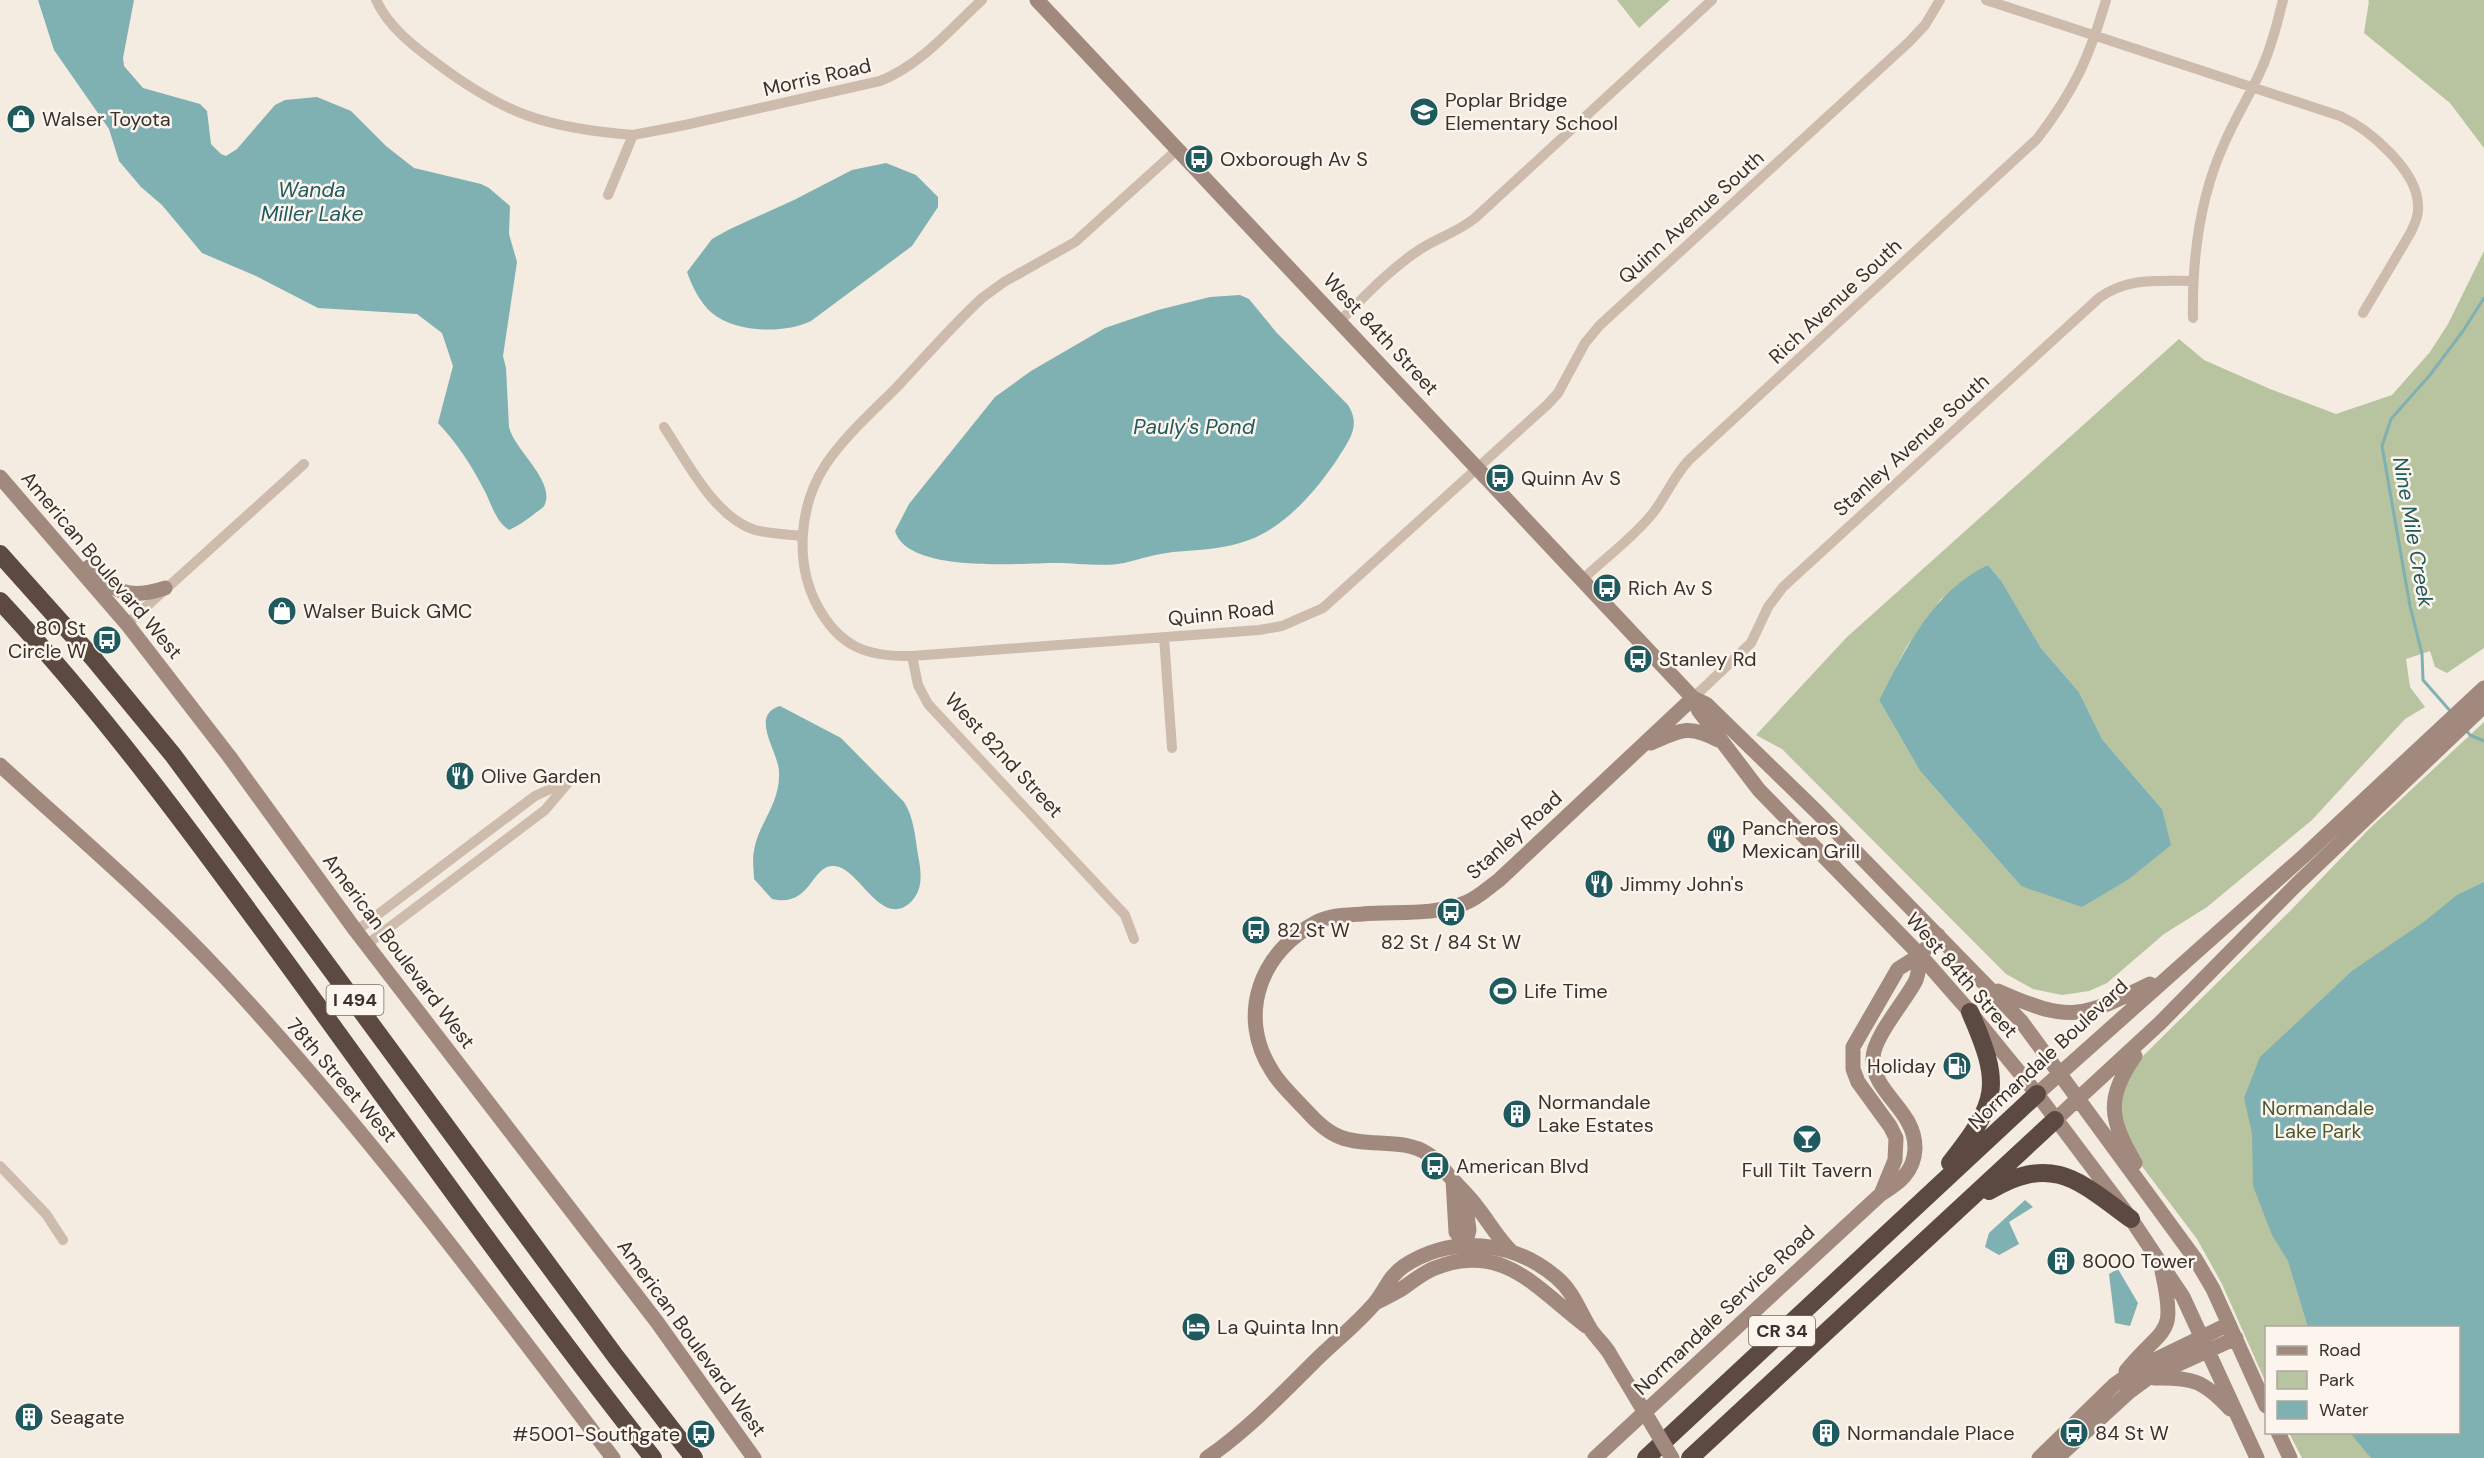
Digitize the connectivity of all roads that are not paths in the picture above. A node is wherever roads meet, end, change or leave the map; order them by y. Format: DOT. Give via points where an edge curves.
graph roads {
  1 [pos="376,0"];
  2 [pos="982,0"];
  3 [pos="1037,0"];
  4 [pos="1712,0"];
  5 [pos="1940,0"];
  6 [pos="1986,0"];
  7 [pos="2106,0"];
  8 [pos="2283,0"];
  9 [pos="2095,36"];
  10 [pos="2253,87"];
  11 [pos="633,135"];
  12 [pos="1178,149"];
  13 [pos="608,195"];
  14 [pos="2193,281"];
  15 [pos="2363,313"];
  16 [pos="2193,318"];
  17 [pos="1340,321"];
  18 [pos="664,427"];
  19 [pos="304,464"];
  20 [pos="1478,468"];
  21 [pos="0,477"];
  22 [pos="39,520"];
  23 [pos="802,536"];
  24 [pos="0,554"];
  25 [pos="1582,580"];
  26 [pos="165,588"];
  27 [pos="0,601"];
  28 [pos="127,624"];
  29 [pos="1164,637"];
  30 [pos="912,656"];
  31 [pos="2484,688"];
  32 [pos="1693,698"];
  33 [pos="2477,707"];
  34 [pos="2444,734"];
  35 [pos="1720,741"];
  36 [pos="1172,748"];
  37 [pos="1640,748"];
  38 [pos="0,765"];
  39 [pos="356,931"];
  40 [pos="1938,935"];
  41 [pos="1134,939"];
  42 [pos="366,945"];
  43 [pos="1920,955"];
  44 [pos="2169,975"];
  45 [pos="1990,988"];
  46 [pos="1970,1012"];
  47 [pos="2160,1023"];
  48 [pos="2060,1072"];
  49 [pos="2037,1094"];
  50 [pos="2078,1100"];
  51 [pos="2055,1120"];
  52 [pos="0,1166"];
  53 [pos="1458,1185"];
  54 [pos="1881,1194"];
  55 [pos="1918,1204"];
  56 [pos="1959,1209"];
  57 [pos="2131,1219"];
  58 [pos="2168,1220"];
  59 [pos="63,1240"];
  60 [pos="1510,1250"];
  61 [pos="1466,1253"];
  62 [pos="2160,1259"];
  63 [pos="1590,1329"];
  64 [pos="2232,1331"];
  65 [pos="2205,1344"];
  66 [pos="2148,1378"];
  67 [pos="2114,1385"];
  68 [pos="2265,1404"];
  69 [pos="2240,1420"];
  70 [pos="2279,1434"];
  71 [pos="613,1458"];
  72 [pos="653,1458"];
  73 [pos="694,1458"];
  74 [pos="754,1458"];
  75 [pos="1207,1458"];
  76 [pos="1595,1458"];
  77 [pos="1646,1458"];
  78 [pos="1672,1458"];
  79 [pos="1690,1458"];
  80 [pos="2040,1458"];
  81 [pos="2057,1458"];
  82 [pos="2257,1458"];
  83 [pos="2290,1458"];
  1 -- 11 [label="street" via="395,29 412,45 494,103 554,125"];
  2 -- 11 [label="street, Morris Road" via="917,61 880,81"];
  3 -- 12 [label="street, West 84th Street"];
  4 -- 17 [label="street" via="1466,226 1405,260"];
  5 -- 20 [label="street, Quinn Avenue South" via="1909,42 1600,325 1585,343 1558,393"];
  6 -- 9 [label="street"];
  7 -- 9 [label="street, Rich Avenue South"];
  8 -- 10 [label="street"];
  9 -- 10 [label="street"];
  9 -- 25 [label="street, Rich Avenue South" via="2073,88 2037,139 1689,460 1640,528"];
  10 -- 14 [label="street" via="2210,180 2200,218"];
  10 -- 15 [label="street" via="2353,122 2376,140 2412,180 2417,219"];
  11 -- 13 [label="street"];
  12 -- 17 [label="street, West 84th Street"];
  12 -- 23 [label="street" via="1075,242 1004,282 963,316 826,464 807,508"];
  14 -- 16 [label="street"];
  14 -- 32 [label="street, Stanley Avenue South" via="2128,283 2099,298 1783,587 1768,607 1751,643"];
  17 -- 20 [label="street, West 84th Street"];
  18 -- 23 [label="street" via="726,513 756,530"];
  19 -- 26 [label="street"];
  20 -- 25 [label="street, West 84th Street"];
  20 -- 29 [label="street, Quinn Road" via="1323,608 1282,626"];
  21 -- 22 [label="street, American Boulevard West"];
  22 -- 26 [label="street" via="111,588 146,595"];
  22 -- 28 [label="street, American Boulevard West"];
  23 -- 30 [label="street" via="807,580 815,602 839,637 875,655"];
  24 -- 73 [label="highway, I 494" via="172,754"];
  25 -- 32 [label="street, West 84th Street"];
  26 -- 28 [label="street"];
  27 -- 72 [label="highway, I 494" via="100,716 180,817 452,1191"];
  28 -- 39 [label="street, American Boulevard West"];
  29 -- 30 [label="street, Quinn Road"];
  29 -- 36 [label="street"];
  30 -- 41 [label="street, West 82nd Street" via="918,685 928,704 1125,915"];
  31 -- 33 [label="street, Normandale Boulevard / CR 34"];
  32 -- 35 [label="street, West 84th Street"];
  32 -- 37 [label="street, Stanley Road"];
  32 -- 40 [label="street, West 84th Street" via="1706,704"];
  33 -- 34 [label="street, Normandale Boulevard / CR 34"];
  34 -- 44 [label="street, Normandale Boulevard / CR 34"];
  34 -- 47 [label="street, Normandale Boulevard / CR 34"];
  35 -- 37 [label="street" via="1702,731 1688,729"];
  35 -- 43 [label="street, West 84th Street" via="1789,823"];
  37 -- 53 [label="street, Stanley Road" via="1499,880 1473,899 1435,910 1322,920 1287,943 1274,957 1263,979 1255,1014 1257,1034 1271,1071 1318,1123 1353,1141 1395,1144 1426,1153 1442,1164"];
  38 -- 71 [label="street, 78th Street West" via="188,939 245,999 390,1167"];
  39 -- 42 [label="street, American Boulevard West"];
  39 -- 42 [label="street" via="535,796 570,780 545,810"];
  40 -- 43 [label="street"];
  40 -- 45 [label="street, West 84th Street"];
  42 -- 74 [label="street, American Boulevard West" via="674,1345"];
  43 -- 46 [label="street, West 84th Street"];
  43 -- 54 [label="street, Normandale Service Road" via="1916,980 1884,1030 1873,1058 1879,1081 1904,1114 1915,1140 1910,1170"];
  43 -- 54 [label="street, Normandale Service Road" via="1898,969 1853,1047 1853,1070 1858,1082 1896,1138 1895,1160"];
  44 -- 45 [label="street" via="2101,1007 2070,1014 2037,1008"];
  44 -- 48 [label="street, Normandale Boulevard / CR 34"];
  45 -- 48 [label="street, West 84th Street"];
  46 -- 49 [label="street, West 84th Street"];
  46 -- 55 [label="highway" via="1986,1049 1992,1092 1976,1130"];
  47 -- 50 [label="street, Normandale Boulevard / CR 34"];
  47 -- 58 [label="street" via="2125,1070 2117,1086 2114,1114 2119,1135"];
  48 -- 49 [label="street, Normandale Boulevard / CR 34"];
  48 -- 50 [label="street, West 84th Street"];
  49 -- 51 [label="street, West 84th Street"];
  49 -- 55 [label="highway, Normandale Boulevard / CR 34"];
  50 -- 51 [label="street, Normandale Boulevard / CR 34"];
  50 -- 58 [label="street, West 84th Street"];
  51 -- 56 [label="highway, Normandale Boulevard / CR 34"];
  51 -- 57 [label="street, West 84th Street"];
  52 -- 59 [label="street" via="46,1215"];
  53 -- 60 [label="street"];
  53 -- 61 [label="street" via="1456,1232"];
  54 -- 76 [label="street, Normandale Service Road"];
  55 -- 77 [label="highway, Normandale Boulevard / CR 34"];
  56 -- 57 [label="highway" via="2009,1179 2042,1172 2084,1185"];
  56 -- 79 [label="highway, Normandale Boulevard / CR 34"];
  57 -- 62 [label="street, West 84th Street"];
  58 -- 64 [label="street, West 84th Street" via="2208,1280"];
  60 -- 61 [label="street" via="1488,1246"];
  60 -- 63 [label="street" via="1557,1278 1573,1294"];
  61 -- 63 [label="street" via="1518,1271"];
  61 -- 75 [label="street" via="1444,1249 1405,1265 1390,1278 1375,1303 1252,1421"];
  62 -- 65 [label="street, West 84th Street"];
  62 -- 67 [label="street" via="2170,1308 2168,1323"];
  63 -- 78 [label="street, bridge" via="1608,1351"];
  64 -- 65 [label="street"];
  64 -- 68 [label="street, West 84th Street"];
  65 -- 66 [label="street"];
  65 -- 67 [label="street" via="2136,1369"];
  65 -- 69 [label="street, West 84th Street"];
  66 -- 69 [label="street" via="2194,1380 2216,1394"];
  66 -- 81 [label="street"];
  67 -- 80 [label="street"];
  69 -- 82 [label="street, West 84th Street"];
  70 -- 83 [label="street"];
}
